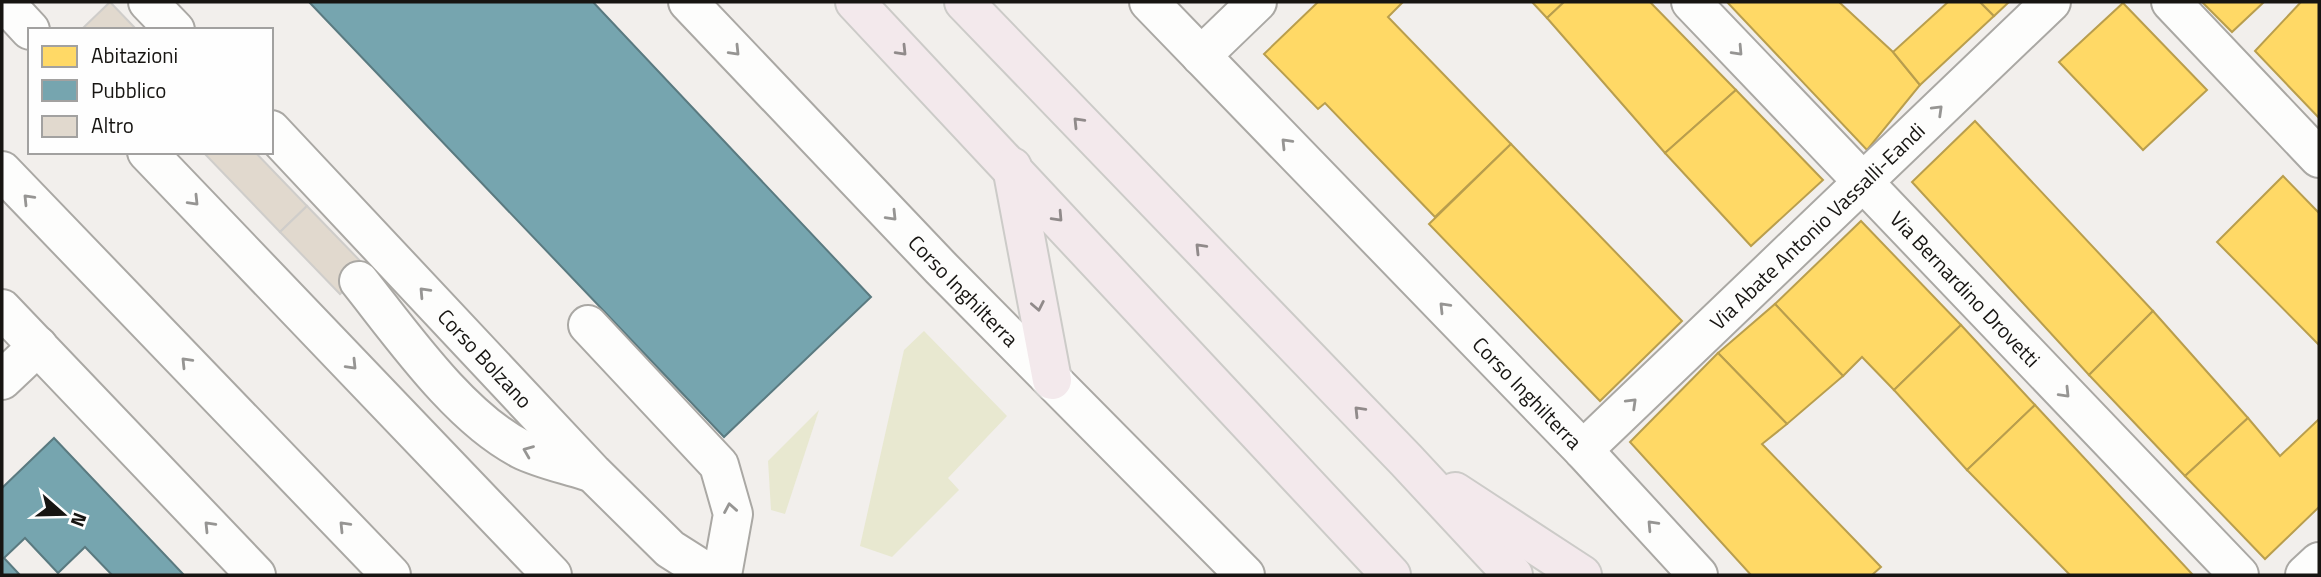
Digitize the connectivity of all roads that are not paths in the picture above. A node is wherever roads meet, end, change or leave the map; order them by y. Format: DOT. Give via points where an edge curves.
graph roads {
  1 [pos="4,2"];
  2 [pos="148,2"];
  3 [pos="688,2"];
  4 [pos="855,2"];
  5 [pos="964,2"];
  6 [pos="1149,2"];
  7 [pos="1257,2"];
  8 [pos="1691,2"];
  9 [pos="2051,2"];
  10 [pos="2171,2"];
  11 [pos="28,28"];
  12 [pos="173,28"];
  13 [pos="1201,56"];
  14 [pos="273,132"];
  15 [pos="149,154"];
  16 [pos="2319,158"];
  17 [pos="1012,167"];
  18 [pos="2,171"];
  19 [pos="1863,181"];
  20 [pos="359,281"];
  21 [pos="2,309"];
  22 [pos="588,325"];
  23 [pos="38,346"];
  24 [pos="2,380"];
  25 [pos="1052,380"];
  26 [pos="1583,450"];
  27 [pos="1406,460"];
  28 [pos="593,472"];
  29 [pos="1330,513"];
  30 [pos="2319,562"];
  31 [pos="256,575"];
  32 [pos="391,575"];
  33 [pos="552,575"];
  34 [pos="694,575"];
  35 [pos="711,575"];
  36 [pos="722,575"];
  37 [pos="1245,575"];
  38 [pos="1371,575"];
  39 [pos="1391,575"];
  40 [pos="1513,575"];
  41 [pos="1582,575"];
  42 [pos="1698,575"];
  43 [pos="2239,575"];
  44 [pos="2305,575"];
  1 -- 11 [label="street"];
  2 -- 12 [label="street"];
  3 -- 25 [label="street, Corso Inghilterra, one-way"];
  4 -- 17 [label="main road, one-way"];
  27 -- 5 [label="main road, one-way"];
  6 -- 13 [label="street, Corso Inghilterra"];
  7 -- 13 [label="street"];
  8 -- 19 [label="street, Via Bernardino Drovetti, one-way"];
  19 -- 9 [label="street, Via Abate Antonio Vassalli-Eandi, one-way"];
  10 -- 16 [label="street"];
  26 -- 13 [label="street, Corso Inghilterra, one-way"];
  28 -- 14 [label="street, Corso Bolzano, one-way"];
  15 -- 33 [label="street, one-way"];
  17 -- 25 [label="main road, one-way"];
  17 -- 29 [label="main road, one-way"];
  32 -- 18 [label="street, one-way"];
  26 -- 19 [label="street, Via Abate Antonio Vassalli-Eandi, one-way"];
  19 -- 43 [label="street, Via Bernardino Drovetti, one-way"];
  28 -- 20 [label="street, one-way" via="522,449 492,430 431,371"];
  21 -- 23 [label="street"];
  36 -- 22 [label="street, one-way" via="733,514 719,465"];
  23 -- 24 [label="street"];
  31 -- 23 [label="street, one-way"];
  25 -- 37 [label="street, Corso Inghilterra"];
  42 -- 26 [label="street, Corso Inghilterra, one-way"];
  27 -- 40 [label="main road"];
  27 -- 41 [label="main road"];
  28 -- 35 [label="street, Corso Bolzano" via="670,549"];
  29 -- 38 [label="main road"];
  29 -- 39 [label="main road"];
  30 -- 44 [label="street"];
  34 -- 35 [label="street"];
}
